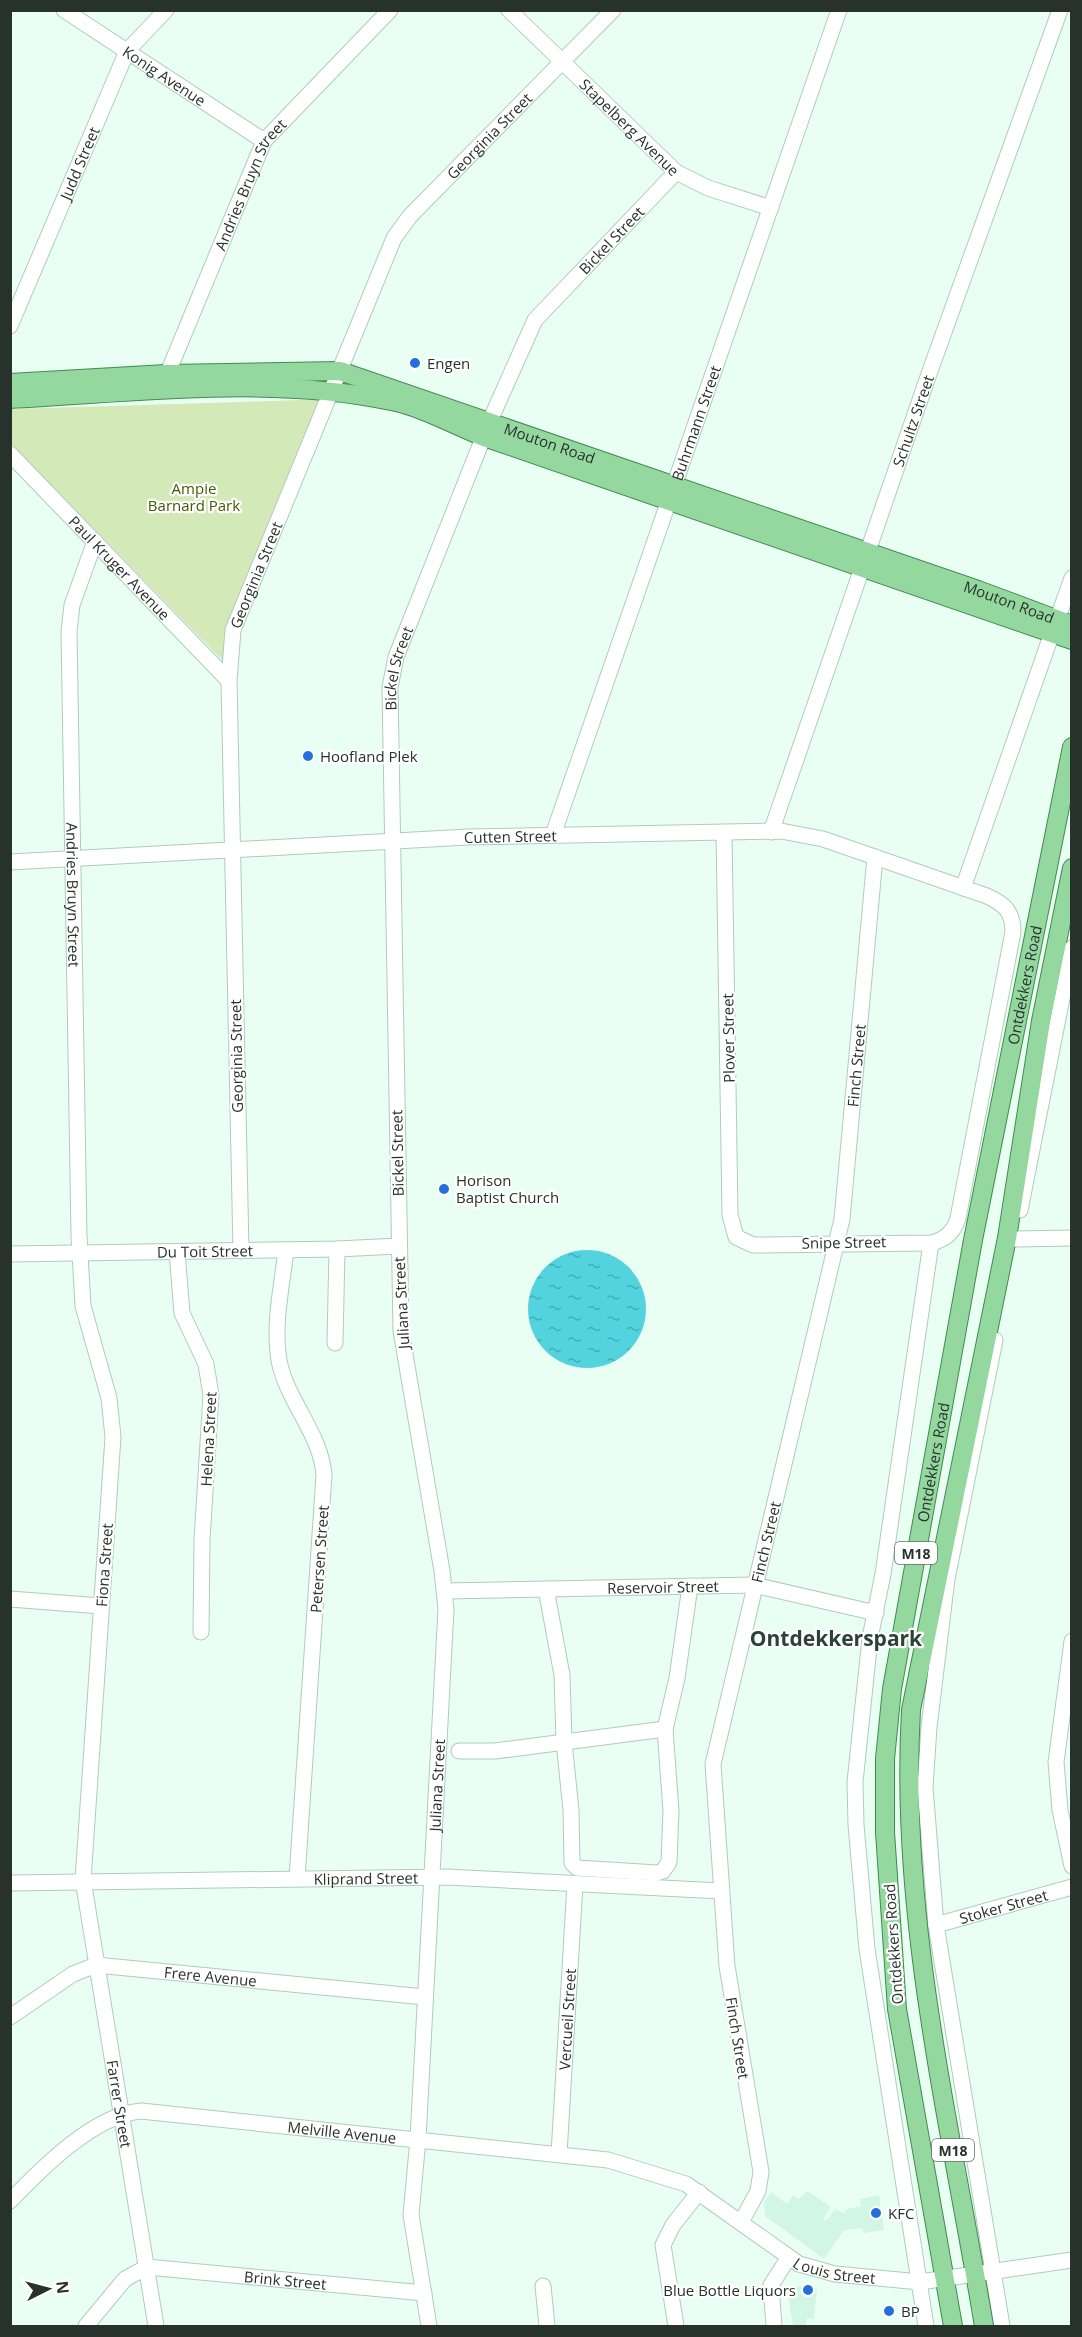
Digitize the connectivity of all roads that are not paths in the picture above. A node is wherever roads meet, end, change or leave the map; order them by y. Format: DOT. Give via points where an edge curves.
graph roads {
  1 [pos="64,10"];
  2 [pos="166,10"];
  3 [pos="390,10"];
  4 [pos="509,10"];
  5 [pos="613,10"];
  6 [pos="839,10"];
  7 [pos="1062,10"];
  8 [pos="1071,13"];
  9 [pos="127,51"];
  10 [pos="562,63"];
  11 [pos="264,141"];
  12 [pos="676,172"];
  13 [pos="771,208"];
  14 [pos="10,326"];
  15 [pos="340,371"];
  16 [pos="10,383"];
  17 [pos="164,383"];
  18 [pos="331,390"];
  19 [pos="10,399"];
  20 [pos="487,430"];
  21 [pos="10,454"];
  22 [pos="672,494"];
  23 [pos="95,542"];
  24 [pos="865,561"];
  25 [pos="1071,578"];
  26 [pos="1060,626"];
  27 [pos="1071,640"];
  28 [pos="229,681"];
  29 [pos="1071,747"];
  30 [pos="724,832"];
  31 [pos="771,832"];
  32 [pos="553,835"];
  33 [pos="393,840"];
  34 [pos="233,849"];
  35 [pos="875,857"];
  36 [pos="73,858"];
  37 [pos="10,862"];
  38 [pos="1071,868"];
  39 [pos="963,888"];
  40 [pos="1000,902"];
  41 [pos="1071,948"];
  42 [pos="947,1236"];
  43 [pos="1071,1238"];
  44 [pos="1014,1239"];
  45 [pos="740,1241"];
  46 [pos="837,1243"];
  47 [pos="931,1243"];
  48 [pos="399,1246"];
  49 [pos="337,1249"];
  50 [pos="286,1250"];
  51 [pos="241,1251"];
  52 [pos="177,1252"];
  53 [pos="79,1253"];
  54 [pos="10,1254"];
  55 [pos="336,1343"];
  56 [pos="754,1585"];
  57 [pos="690,1586"];
  58 [pos="546,1589"];
  59 [pos="445,1591"];
  60 [pos="10,1599"];
  61 [pos="101,1606"];
  62 [pos="876,1613"];
  63 [pos="201,1632"];
  64 [pos="1071,1641"];
  65 [pos="665,1729"];
  66 [pos="564,1742"];
  67 [pos="459,1751"];
  68 [pos="1071,1866"];
  69 [pos="432,1877"];
  70 [pos="297,1878"];
  71 [pos="83,1880"];
  72 [pos="10,1883"];
  73 [pos="575,1884"];
  74 [pos="1071,1887"];
  75 [pos="721,1891"];
  76 [pos="936,1925"];
  77 [pos="96,1965"];
  78 [pos="425,1997"];
  79 [pos="10,2016"];
  80 [pos="121,2115"];
  81 [pos="418,2139"];
  82 [pos="559,2154"];
  83 [pos="699,2192"];
  84 [pos="10,2201"];
  85 [pos="741,2222"];
  86 [pos="789,2257"];
  87 [pos="1071,2260"];
  88 [pos="147,2267"];
  89 [pos="984,2274"];
  90 [pos="945,2280"];
  91 [pos="921,2282"];
  92 [pos="543,2286"];
  93 [pos="424,2293"];
  94 [pos="86,2326"];
  95 [pos="156,2326"];
  96 [pos="429,2326"];
  97 [pos="547,2326"];
  98 [pos="676,2326"];
  99 [pos="774,2326"];
  100 [pos="926,2326"];
  101 [pos="953,2326"];
  102 [pos="984,2326"];
  103 [pos="1002,2326"];
  1 -- 9 [label="street, Konig Avenue"];
  2 -- 9 [label="street, Judd Street"];
  3 -- 11 [label="street, Andries Bruyn Street"];
  4 -- 10 [label="street, Stapelberg Avenue"];
  5 -- 10 [label="street, Georginia Street"];
  6 -- 13 [label="street, Buhrmann Street"];
  7 -- 8 [label="street"];
  7 -- 24 [label="street, Schultz Street"];
  9 -- 11 [label="street, Konig Avenue"];
  9 -- 14 [label="street, Judd Street"];
  10 -- 12 [label="street, Stapelberg Avenue"];
  10 -- 15 [label="street, Georginia Street" via="402,226"];
  11 -- 17 [label="street, Andries Bruyn Street"];
  12 -- 13 [label="street, Stapelberg Avenue" via="708,188"];
  12 -- 20 [label="street, Bickel Street" via="535,320"];
  13 -- 22 [label="street, Buhrmann Street"];
  15 -- 17 [label="main road, Mouton Road"];
  15 -- 18 [label="street, Georginia Street"];
  15 -- 20 [label="main road, Mouton Road"];
  16 -- 17 [label="main road, Mouton Road"];
  17 -- 18 [label="main road, Mouton Road"];
  17 -- 19 [label="main road, Mouton Road"];
  18 -- 20 [label="main road, Mouton Road" via="394,401"];
  18 -- 28 [label="street, Georginia Street" via="233,630"];
  20 -- 22 [label="main road, Mouton Road"];
  20 -- 33 [label="street, Bickel Street" via="393,666"];
  21 -- 23 [label="street, Paul Kruger Avenue"];
  22 -- 24 [label="main road, Mouton Road"];
  22 -- 32 [label="street, Buhrmann Street"];
  23 -- 28 [label="street, Paul Kruger Avenue"];
  23 -- 36 [label="street, Andries Bruyn Street" via="70,620"];
  24 -- 26 [label="main road, Mouton Road"];
  24 -- 31 [label="street, Schultz Street"];
  25 -- 26 [label="street"];
  26 -- 27 [label="main road, Mouton Road"];
  26 -- 39 [label="street"];
  28 -- 34 [label="street, Georginia Street"];
  29 -- 90 [label="main road, Ontdekkers Road / M18" via="972,1240 892,1689 885,1759 885,1832 897,2008"];
  30 -- 31 [label="street, Cutten Street"];
  30 -- 32 [label="street, Cutten Street"];
  30 -- 45 [label="street, Plover Street" via="730,1215 732,1229"];
  31 -- 35 [label="street, Cutten Street" via="823,839"];
  32 -- 33 [label="street, Cutten Street"];
  33 -- 34 [label="street, Cutten Street"];
  33 -- 48 [label="street, Bickel Street"];
  34 -- 36 [label="street, Cutten Street"];
  34 -- 51 [label="street, Georginia Street"];
  35 -- 39 [label="street, Cutten Street"];
  35 -- 46 [label="street, Finch Street"];
  36 -- 37 [label="street, Cutten Street"];
  36 -- 53 [label="street, Andries Bruyn Street"];
  38 -- 89 [label="main road, Ontdekkers Road / M18" via="1041,1021 1007,1238 911,1710 907,1774 909,1838 926,2001"];
  39 -- 40 [label="street, Cutten Street"];
  40 -- 42 [label="street, Ontdekkers Road" via="1010,912 1013,932 958,1218"];
  41 -- 44 [label="street, Ontdekkers Road"];
  42 -- 47 [label="street, Snipe Street"];
  43 -- 44 [label="street"];
  44 -- 76 [label="street, Ontdekkers Road" via="947,1579 936,1663 925,1787"];
  45 -- 46 [label="street, Snipe Street" via="753,1245"];
  46 -- 47 [label="street, Snipe Street"];
  46 -- 56 [label="street, Finch Street"];
  47 -- 62 [label="street, Ontdekkers Road"];
  48 -- 49 [label="street, Du Toit Street"];
  48 -- 59 [label="street, Juliana Street" via="402,1346"];
  49 -- 50 [label="street, Du Toit Street"];
  49 -- 55 [label="street"];
  50 -- 51 [label="street, Du Toit Street"];
  50 -- 70 [label="street, Petersen Street" via="280,1366 321,1455 324,1475"];
  51 -- 52 [label="street, Du Toit Street"];
  52 -- 53 [label="street, Du Toit Street"];
  52 -- 63 [label="street, Helena Street" via="182,1314 206,1364 212,1395 202,1540"];
  53 -- 54 [label="street, Du Toit Street"];
  53 -- 61 [label="street, Fiona Street" via="83,1306 109,1398 113,1429"];
  56 -- 57 [label="street, Reservoir Street"];
  56 -- 62 [label="street, Reservoir Street"];
  56 -- 75 [label="street, Finch Street" via="713,1764"];
  57 -- 58 [label="street, Reservoir Street"];
  57 -- 65 [label="street" via="677,1678"];
  58 -- 59 [label="street, Reservoir Street"];
  58 -- 66 [label="street" via="562,1676"];
  59 -- 69 [label="street, Juliana Street"];
  60 -- 61 [label="street"];
  61 -- 71 [label="street, Fiona Street"];
  62 -- 91 [label="street, Ontdekkers Road" via="858,1738 856,1825 867,1949"];
  64 -- 68 [label="street" via="1056,1762"];
  65 -- 66 [label="street"];
  65 -- 66 [label="street" via="671,1810 669,1862 657,1873 577,1868 572,1863"];
  66 -- 67 [label="street" via="495,1751"];
  69 -- 70 [label="street, Kliprand Street"];
  69 -- 73 [label="street, Kliprand Street"];
  69 -- 78 [label="street, Juliana Street"];
  70 -- 71 [label="street, Kliprand Street"];
  71 -- 72 [label="street, Kliprand Street"];
  71 -- 77 [label="street, Farrer Street"];
  73 -- 75 [label="street, Kliprand Street"];
  73 -- 82 [label="street, Vercueil Street"];
  74 -- 76 [label="street, Stoker Street"];
  75 -- 85 [label="street, Finch Street" via="727,1966 760,2172 758,2191"];
  76 -- 89 [label="street, Ontdekkers Road"];
  77 -- 78 [label="street, Frere Avenue"];
  77 -- 79 [label="street, Frere Avenue" via="73,1974"];
  77 -- 80 [label="street, Farrer Street"];
  78 -- 81 [label="street, Juliana Street"];
  80 -- 81 [label="street, Melville Avenue" via="156,2112"];
  80 -- 84 [label="street, Melville Avenue" via="70,2146"];
  80 -- 88 [label="street, Farrer Street"];
  81 -- 82 [label="street, Melville Avenue"];
  81 -- 93 [label="street, Juliana Street" via="411,2214"];
  82 -- 83 [label="street, Melville Avenue" via="627,2165"];
  83 -- 85 [label="street, Louis Street"];
  83 -- 98 [label="street" via="663,2245"];
  85 -- 86 [label="street, Louis Street"];
  86 -- 91 [label="street, Louis Street" via="816,2271"];
  86 -- 99 [label="street" via="771,2285"];
  87 -- 89 [label="street, Louis Street"];
  88 -- 93 [label="street, Brink Street"];
  88 -- 94 [label="street" via="124,2279"];
  88 -- 95 [label="street, Farrer Street"];
  89 -- 90 [label="street, Louis Street"];
  89 -- 102 [label="main road, Ontdekkers Road / M18"];
  89 -- 103 [label="street, Ontdekkers Road"];
  90 -- 91 [label="street, Louis Street"];
  90 -- 101 [label="main road, Ontdekkers Road / M18"];
  91 -- 100 [label="street, Ontdekkers Road"];
  92 -- 97 [label="street"];
  93 -- 96 [label="street, Juliana Street"];
}
